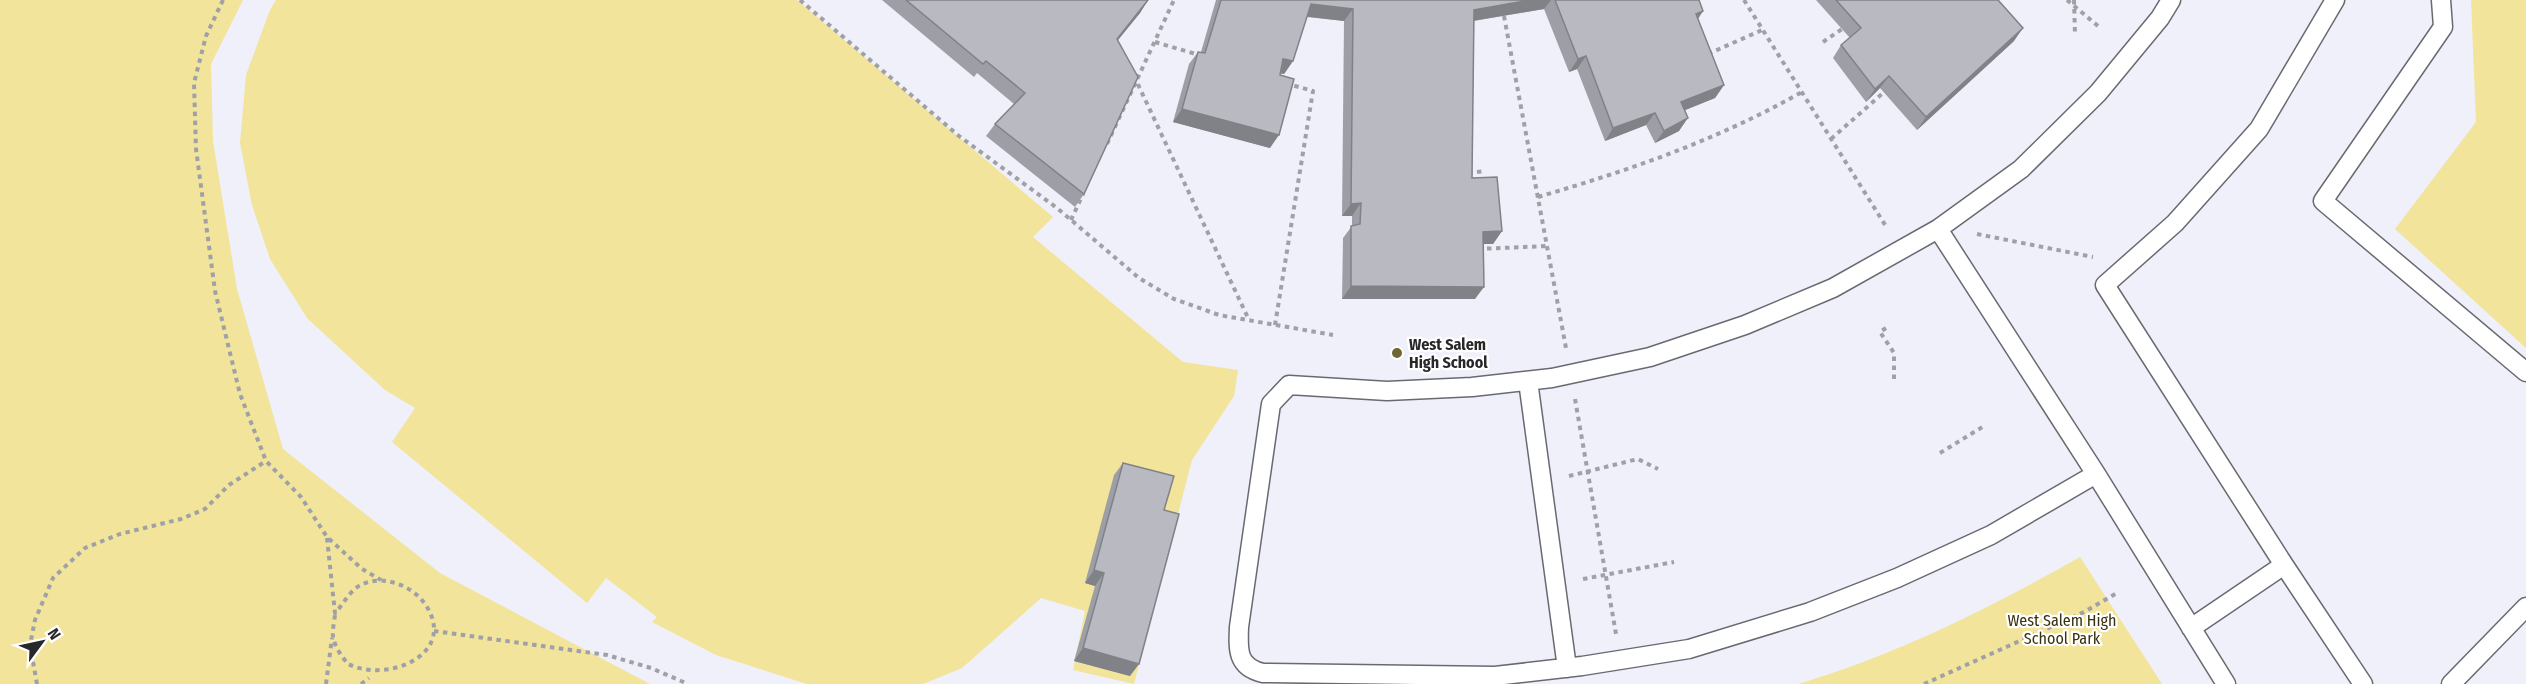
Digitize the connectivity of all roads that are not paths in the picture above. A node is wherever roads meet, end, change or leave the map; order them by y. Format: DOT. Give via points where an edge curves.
graph roads {
  1 [pos="2171,0"];
  2 [pos="2335,0"];
  3 [pos="2441,0"];
  4 [pos="1938,229"];
  5 [pos="2526,372"];
  6 [pos="1528,381"];
  7 [pos="2096,474"];
  8 [pos="2284,565"];
  9 [pos="2526,607"];
  10 [pos="2191,628"];
  11 [pos="1567,668"];
  12 [pos="2226,684"];
  13 [pos="2363,684"];
  14 [pos="2451,684"];
  1 -- 4 [label="lane" via="2098,93 2021,169"];
  2 -- 8 [label="lane" via="2259,129 2175,223 2105,285"];
  3 -- 5 [label="lane" via="2443,27 2323,201"];
  4 -- 6 [label="lane" via="1833,288 1745,325 1650,357"];
  4 -- 7 [label="lane"];
  6 -- 11 [label="lane"];
  6 -- 11 [label="lane" via="1387,391 1289,386 1271,404 1239,649 1244,665 1263,673 1495,676"];
  7 -- 10 [label="lane"];
  7 -- 11 [label="lane" via="1991,535 1810,612 1689,649"];
  8 -- 10 [label="lane"];
  8 -- 13 [label="lane"];
  9 -- 14 [label="lane"];
  10 -- 12 [label="lane"];
}
